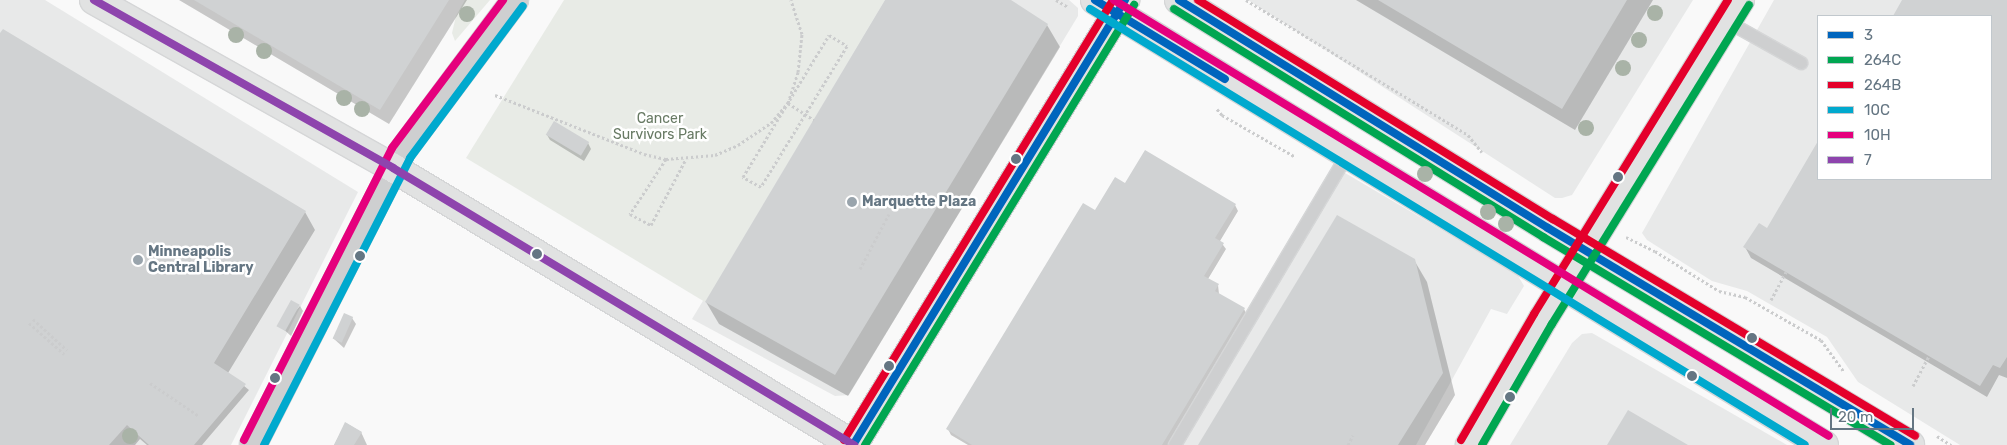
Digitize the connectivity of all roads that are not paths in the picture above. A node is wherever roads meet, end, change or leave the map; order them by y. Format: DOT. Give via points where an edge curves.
graph roads {
  1 [pos="94,0"];
  2 [pos="515,0"];
  3 [pos="1179,0"];
  4 [pos="1112,5"];
  5 [pos="1734,11"];
  6 [pos="1801,63"];
  7 [pos="1348,154"];
  8 [pos="393,168"];
  9 [pos="1586,250"];
  10 [pos="1563,286"];
  11 [pos="253,445"];
  12 [pos="853,445"];
  13 [pos="1175,445"];
  14 [pos="1470,445"];
  15 [pos="1824,445"];
  16 [pos="1910,445"];
  1 -- 8 [label="main road"];
  2 -- 8 [label="street"];
  3 -- 9 [label="main road"];
  4 -- 7 [label="main road"];
  4 -- 12 [label="main road"];
  5 -- 6 [label="lane"];
  5 -- 9 [label="main road"];
  7 -- 10 [label="main road"];
  7 -- 13 [label="lane"];
  8 -- 11 [label="street"];
  8 -- 12 [label="main road"];
  9 -- 10 [label="main road"];
  9 -- 16 [label="main road"];
  10 -- 14 [label="main road"];
  10 -- 15 [label="main road"];
}
